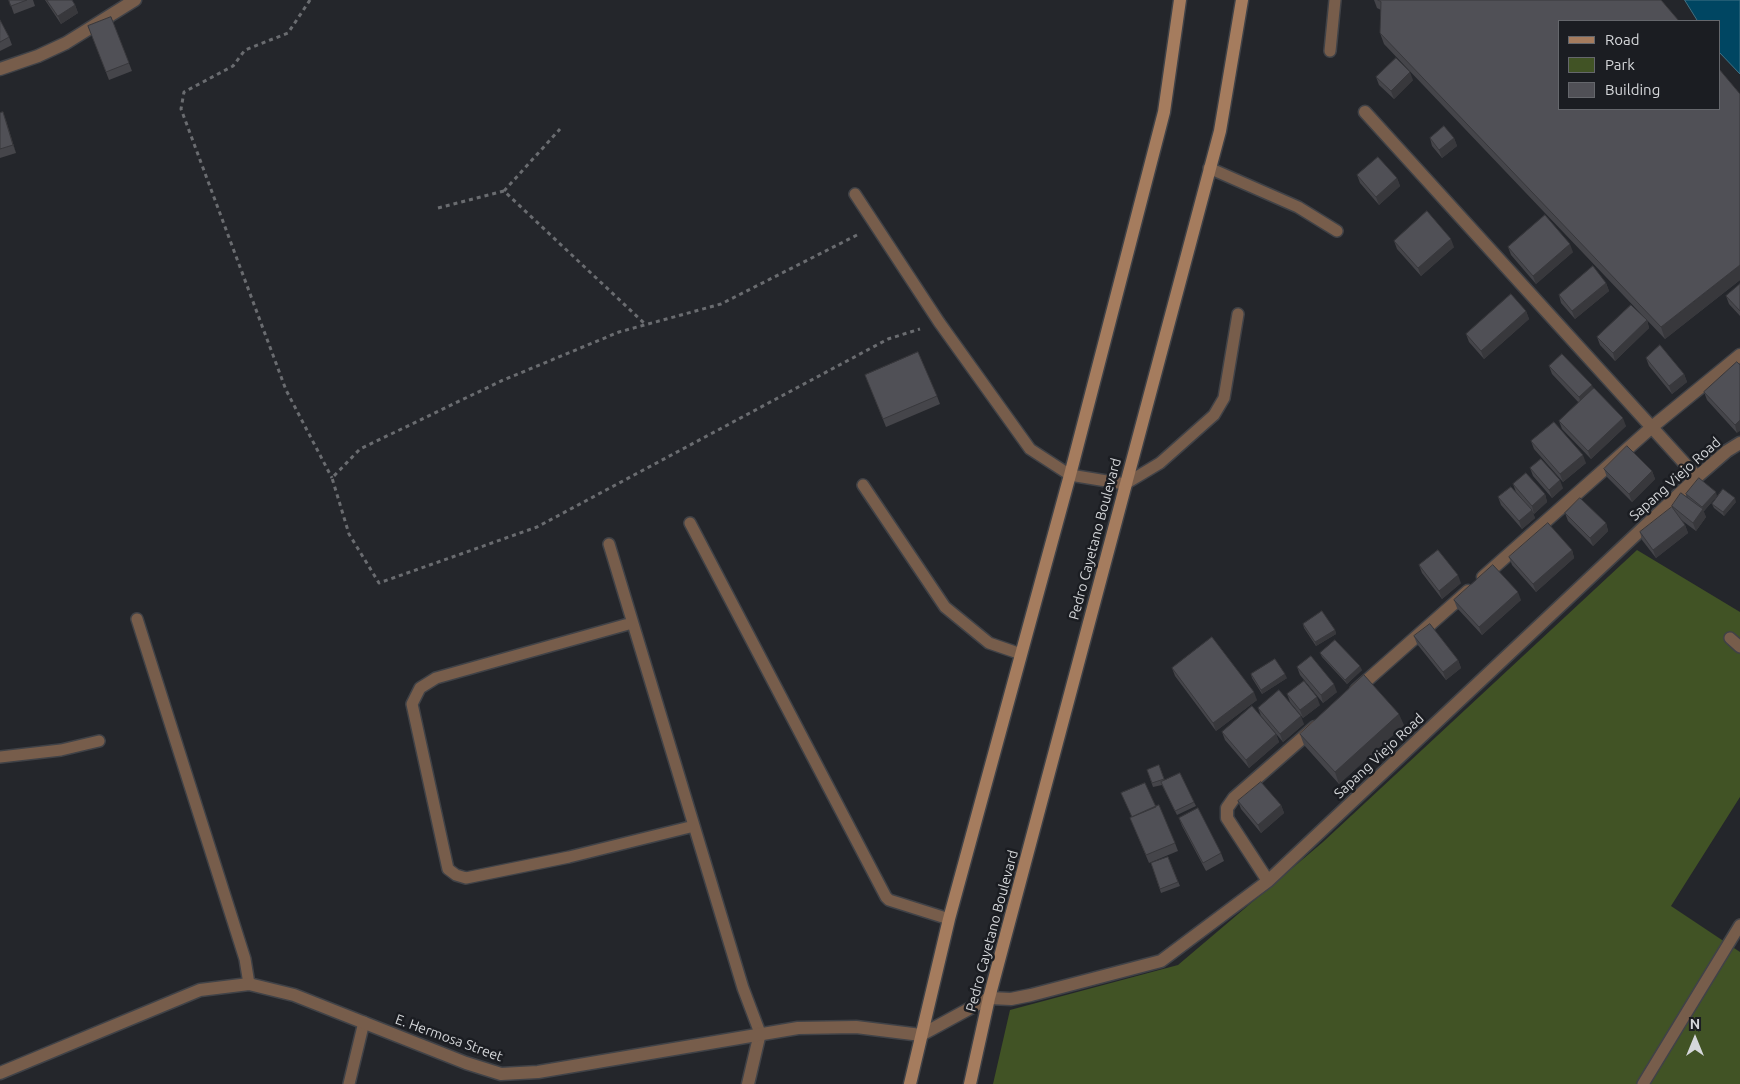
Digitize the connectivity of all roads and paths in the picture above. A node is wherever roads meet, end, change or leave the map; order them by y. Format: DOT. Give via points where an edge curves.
graph roads {
  1 [pos="135,0"];
  2 [pos="310,0"];
  3 [pos="1180,0"];
  4 [pos="1242,0"];
  5 [pos="1334,0"];
  6 [pos="1330,51"];
  7 [pos="0,69"];
  8 [pos="1365,112"];
  9 [pos="560,129"];
  10 [pos="1209,168"];
  11 [pos="504,191"];
  12 [pos="855,194"];
  13 [pos="438,208"];
  14 [pos="875,227"];
  15 [pos="1337,231"];
  16 [pos="1238,314"];
  17 [pos="939,322"];
  18 [pos="646,324"];
  19 [pos="1740,356"];
  20 [pos="1652,428"];
  21 [pos="1740,443"];
  22 [pos="1070,475"];
  23 [pos="1697,477"];
  24 [pos="332,478"];
  25 [pos="1125,484"];
  26 [pos="863,485"];
  27 [pos="690,523"];
  28 [pos="610,544"];
  29 [pos="137,619"];
  30 [pos="632,622"];
  31 [pos="1730,638"];
  32 [pos="1740,647"];
  33 [pos="1021,654"];
  34 [pos="1346,699"];
  35 [pos="1323,719"];
  36 [pos="99,741"];
  37 [pos="0,757"];
  38 [pos="694,826"];
  39 [pos="1268,881"];
  40 [pos="949,920"];
  41 [pos="1740,925"];
  42 [pos="248,984"];
  43 [pos="989,998"];
  44 [pos="364,1022"];
  45 [pos="760,1033"];
  46 [pos="921,1035"];
  47 [pos="0,1073"];
  48 [pos="349,1084"];
  49 [pos="748,1084"];
  50 [pos="910,1084"];
  51 [pos="970,1084"];
  52 [pos="1643,1084"];
  1 -- 7 [label="street" via="66,43"];
  2 -- 24 [label="path" via="288,34 245,50 233,66 184,92 181,108 286,390"];
  3 -- 22 [label="main road" via="1164,112"];
  4 -- 10 [label="main road, Pedro Cayetano Boulevard" via="1220,131"];
  5 -- 6 [label="lane"];
  8 -- 20 [label="street"];
  9 -- 11 [label="path"];
  10 -- 15 [label="lane" via="1298,207"];
  10 -- 25 [label="main road, Pedro Cayetano Boulevard"];
  11 -- 13 [label="path"];
  11 -- 18 [label="path"];
  12 -- 14 [label="lane"];
  14 -- 17 [label="lane"];
  14 -- 18 [label="path" via="721,304"];
  16 -- 25 [label="lane" via="1220,406 1160,463"];
  17 -- 22 [label="lane" via="1030,449"];
  17 -- 24 [label="path" via="888,339 537,527 379,583 349,534"];
  18 -- 24 [label="path" via="501,381 360,449"];
  19 -- 20 [label="street"];
  20 -- 23 [label="street"];
  20 -- 34 [label="street"];
  21 -- 23 [label="street, Sapang Viejo Road"];
  22 -- 25 [label="lane"];
  22 -- 33 [label="main road"];
  23 -- 39 [label="street, Sapang Viejo Road"];
  25 -- 43 [label="main road, Pedro Cayetano Boulevard"];
  26 -- 33 [label="lane" via="945,607 989,643"];
  27 -- 40 [label="lane" via="886,896 889,900"];
  28 -- 30 [label="lane"];
  29 -- 42 [label="lane" via="242,950"];
  30 -- 38 [label="lane"];
  30 -- 38 [label="lane" via="436,678 420,688 412,704 448,869 456,876 466,878"];
  31 -- 32 [label="lane"];
  33 -- 40 [label="main road"];
  35 -- 39 [label="street" via="1234,798 1227,808 1227,818"];
  36 -- 37 [label="lane" via="61,750"];
  38 -- 45 [label="lane" via="743,988"];
  39 -- 43 [label="street, Sapang Viejo Road" via="1161,961 1031,996"];
  40 -- 46 [label="main road"];
  41 -- 52 [label="lane"];
  42 -- 44 [label="street, E. Hermosa Street" via="294,996"];
  42 -- 47 [label="street, E. Hermosa Street" via="200,990"];
  43 -- 46 [label="street"];
  43 -- 51 [label="main road, Pedro Cayetano Boulevard"];
  44 -- 45 [label="street, E. Hermosa Street" via="501,1074 538,1072"];
  44 -- 48 [label="lane"];
  45 -- 46 [label="street, E. Hermosa Street" via="856,1026"];
  45 -- 49 [label="street"];
  46 -- 50 [label="main road"];
}
